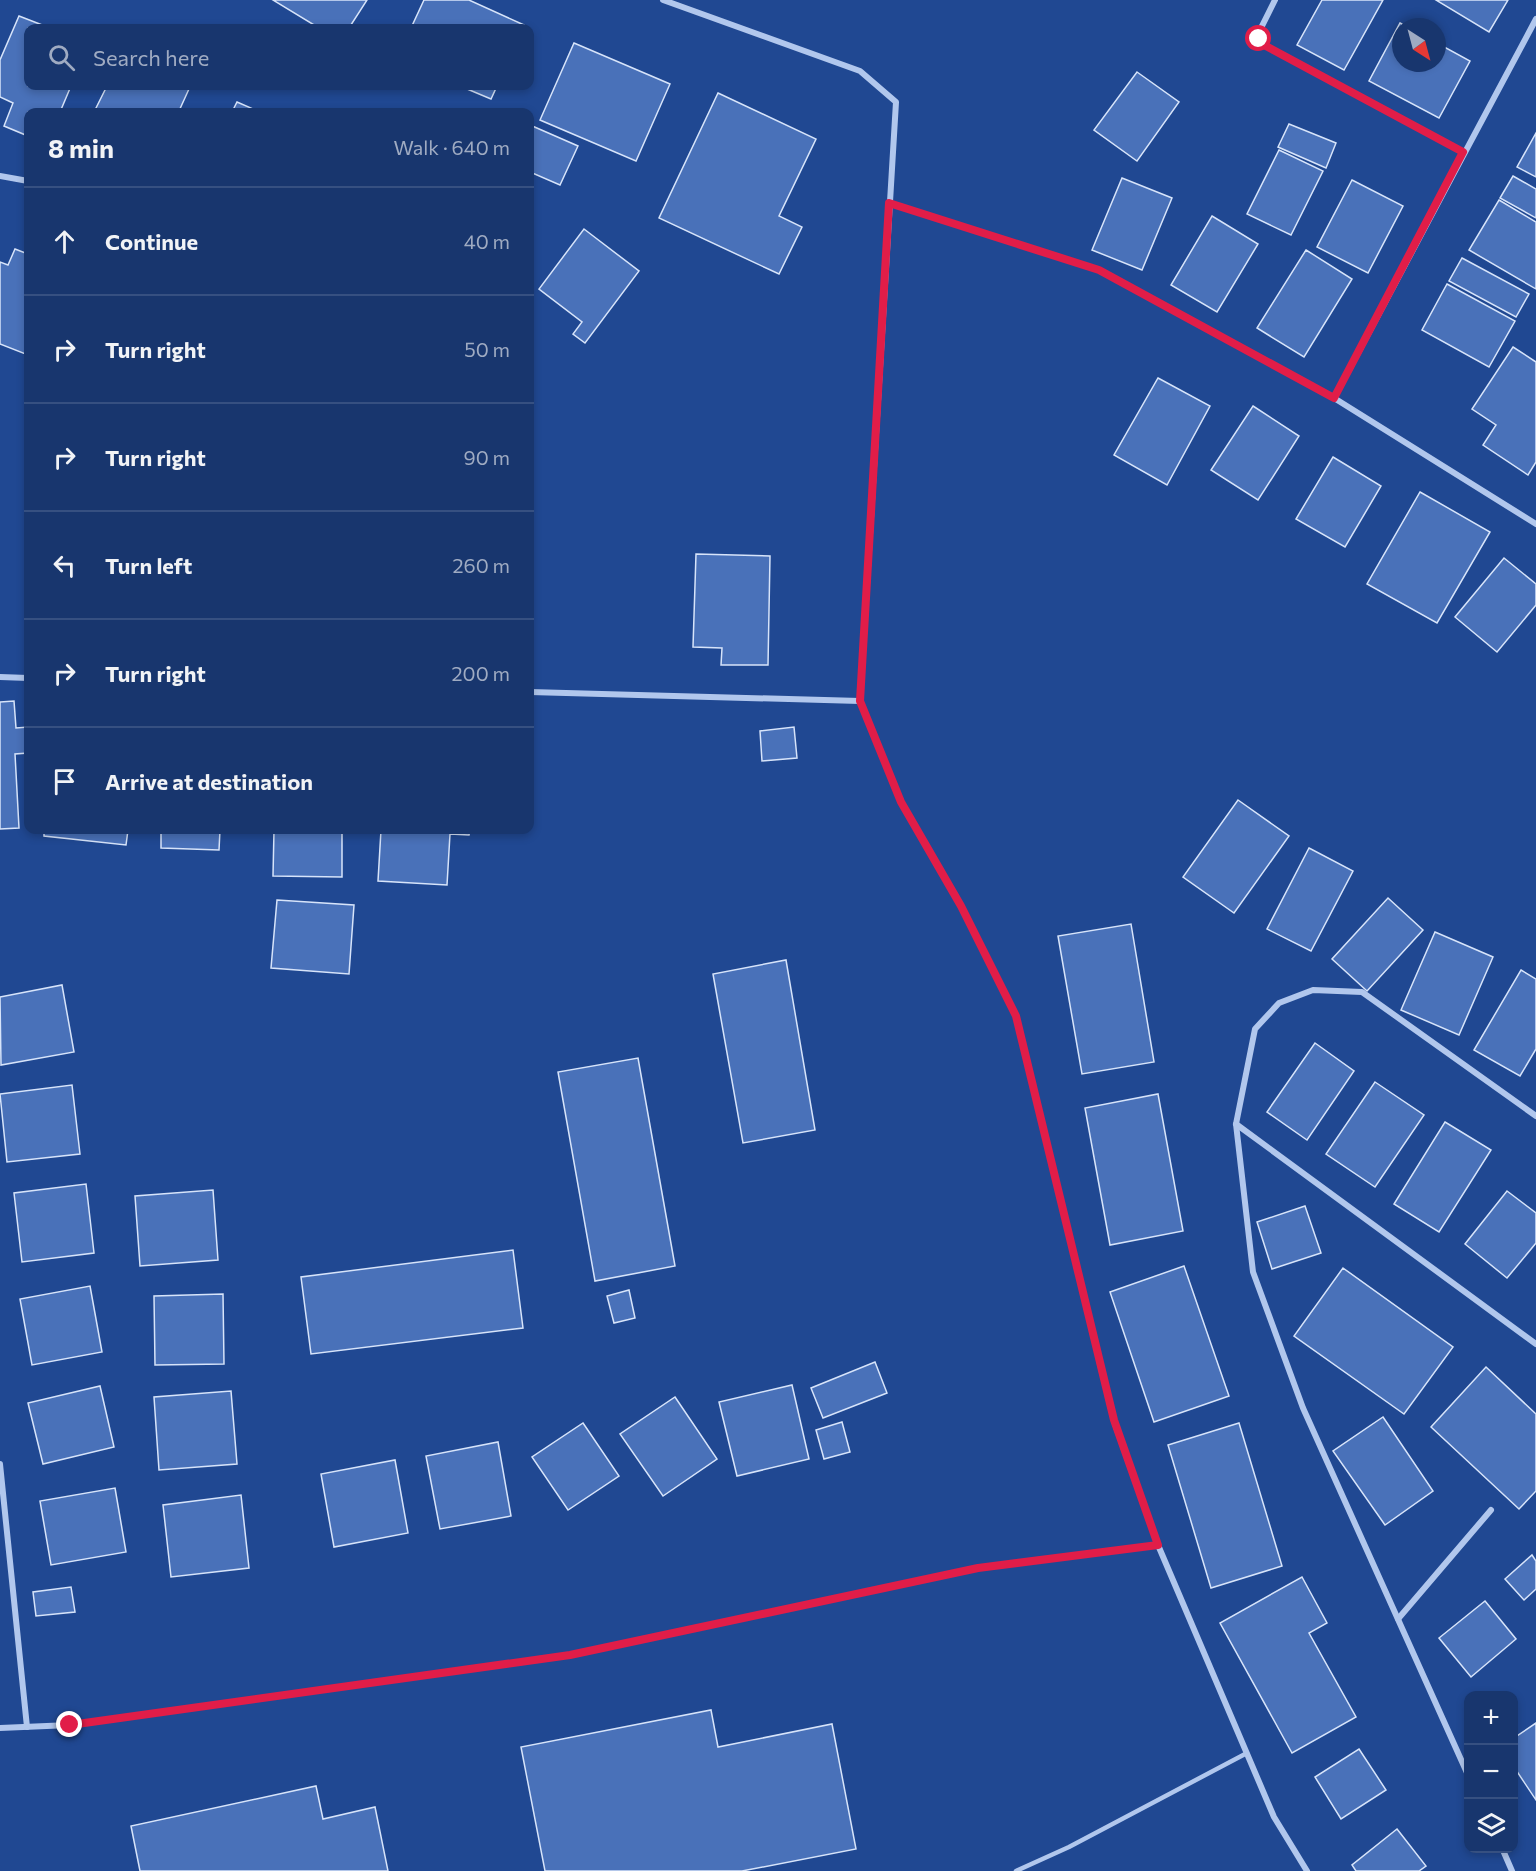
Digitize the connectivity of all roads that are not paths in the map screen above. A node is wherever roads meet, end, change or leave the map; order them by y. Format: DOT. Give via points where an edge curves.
graph roads {
  1 [pos="663,0"];
  2 [pos="1275,0"];
  3 [pos="1536,19"];
  4 [pos="1463,152"];
  5 [pos="0,176"];
  6 [pos="24,180"];
  7 [pos="889,203"];
  8 [pos="1334,398"];
  9 [pos="1536,524"];
  10 [pos="0,677"];
  11 [pos="24,678"];
  12 [pos="534,692"];
  13 [pos="860,701"];
  14 [pos="1536,1116"];
  15 [pos="1236,1124"];
  16 [pos="1536,1344"];
  17 [pos="0,1464"];
  18 [pos="1491,1510"];
  19 [pos="1158,1545"];
  20 [pos="1398,1619"];
  21 [pos="27,1727"];
  22 [pos="0,1728"];
  23 [pos="1247,1753"];
  24 [pos="1464,1766"];
  25 [pos="1504,1853"];
  26 [pos="1016,1871"];
  27 [pos="1307,1871"];
  28 [pos="1512,1871"];
  1 -- 7 [label="street" via="860,71 896,102"];
  2 -- 4 [label="street" via="1258,34 1264,45"];
  3 -- 4 [label="street"];
  4 -- 8 [label="street"];
  5 -- 6 [label="street"];
  7 -- 8 [label="street" via="1099,270"];
  7 -- 13 [label="street"];
  8 -- 9 [label="street"];
  10 -- 11 [label="street"];
  12 -- 13 [label="street"];
  13 -- 19 [label="street" via="901,802 961,906 1016,1016 1114,1420"];
  14 -- 15 [label="street" via="1362,993 1313,990 1279,1003 1255,1029"];
  15 -- 16 [label="street"];
  15 -- 20 [label="street" via="1253,1272 1303,1408"];
  17 -- 21 [label="street"];
  18 -- 20 [label="street"];
  19 -- 21 [label="street" via="978,1568 570,1655 70,1725"];
  19 -- 23 [label="street"];
  20 -- 24 [label="street"];
  21 -- 22 [label="street"];
  23 -- 26 [label="lane"];
  23 -- 27 [label="street" via="1274,1817"];
  25 -- 28 [label="street"];
}
